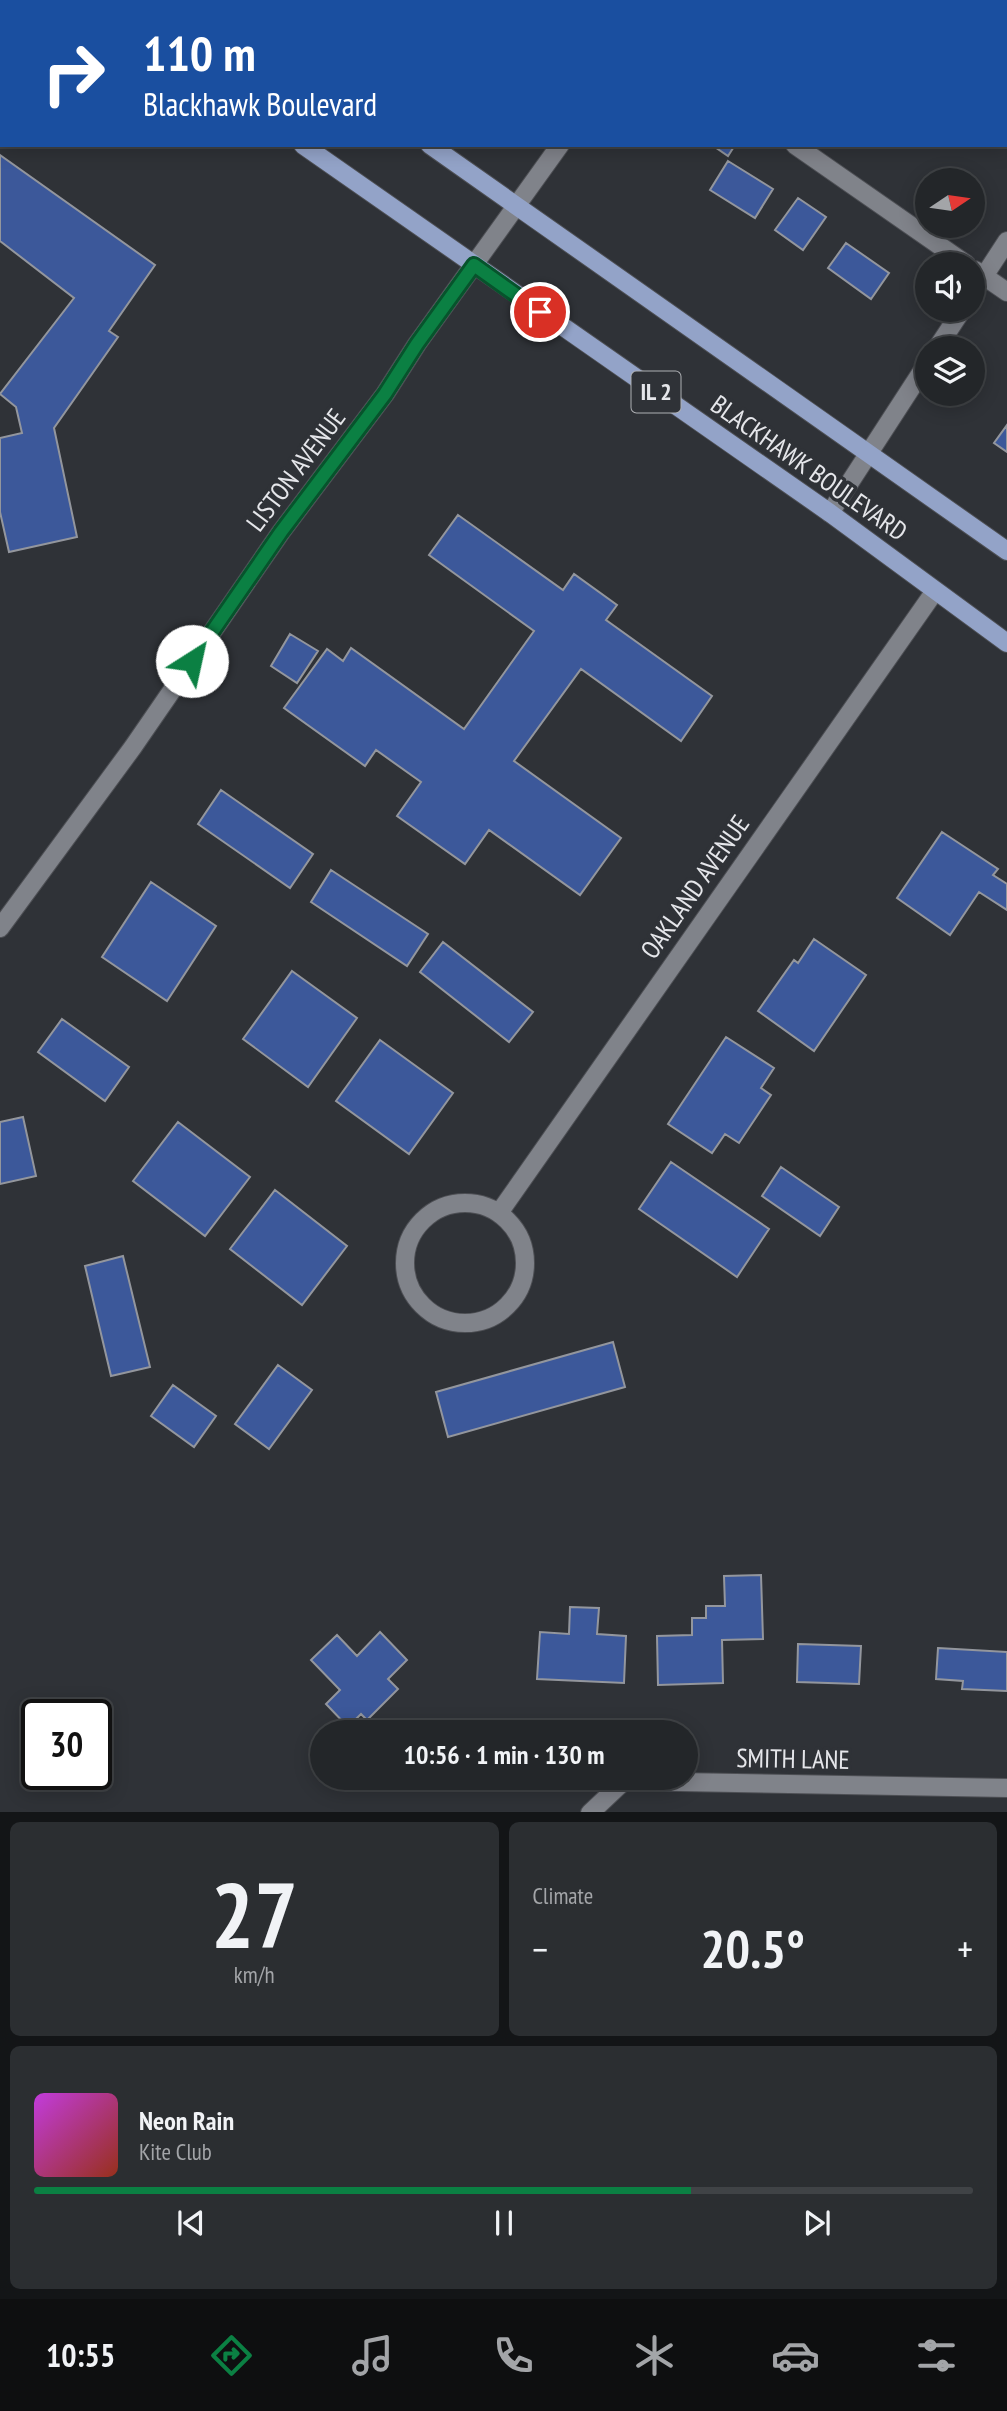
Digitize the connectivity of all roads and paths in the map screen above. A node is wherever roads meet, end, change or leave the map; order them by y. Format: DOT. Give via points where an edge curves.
graph roads {
  1 [pos="306,147"];
  2 [pos="433,147"];
  3 [pos="559,147"];
  4 [pos="816,151"];
  5 [pos="517,206"];
  6 [pos="1007,241"];
  7 [pos="951,252"];
  8 [pos="474,265"];
  9 [pos="985,265"];
  10 [pos="985,277"];
  11 [pos="1007,292"];
  12 [pos="915,382"];
  13 [pos="868,453"];
  14 [pos="830,513"];
  15 [pos="1007,551"];
  16 [pos="935,591"];
  17 [pos="1007,643"];
  18 [pos="0,928"];
  19 [pos="499,1213"];
  20 [pos="1007,1788"];
  21 [pos="590,1812"];
  1 -- 8 [label="main road, BLACKHAWK BOULEVARD / IL 2"];
  2 -- 5 [label="main road, BLACKHAWK BOULEVARD"];
  3 -- 5 [label="street, LISTON AVENUE"];
  4 -- 7 [label="street"];
  5 -- 8 [label="street, LISTON AVENUE"];
  5 -- 13 [label="main road, BLACKHAWK BOULEVARD"];
  6 -- 9 [label="street"];
  8 -- 14 [label="main road, BLACKHAWK BOULEVARD / IL 2"];
  8 -- 18 [label="street, LISTON AVENUE"];
  10 -- 11 [label="street"];
  12 -- 13 [label="street"];
  13 -- 14 [label="street"];
  13 -- 15 [label="main road, BLACKHAWK BOULEVARD"];
  14 -- 16 [label="main road, BLACKHAWK BOULEVARD / IL 2"];
  16 -- 17 [label="main road, BLACKHAWK BOULEVARD / IL 2"];
  16 -- 19 [label="street, OAKLAND AVENUE"];
  19 -- 19 [label="street" via="518,1234 525,1252 518,1292 505,1308 469,1324 431,1314 417,1300 404,1263 416,1226 430,1212 449,1204 469,1202"];
  20 -- 21 [label="street, SMITH LANE" via="624,1781"];
}
